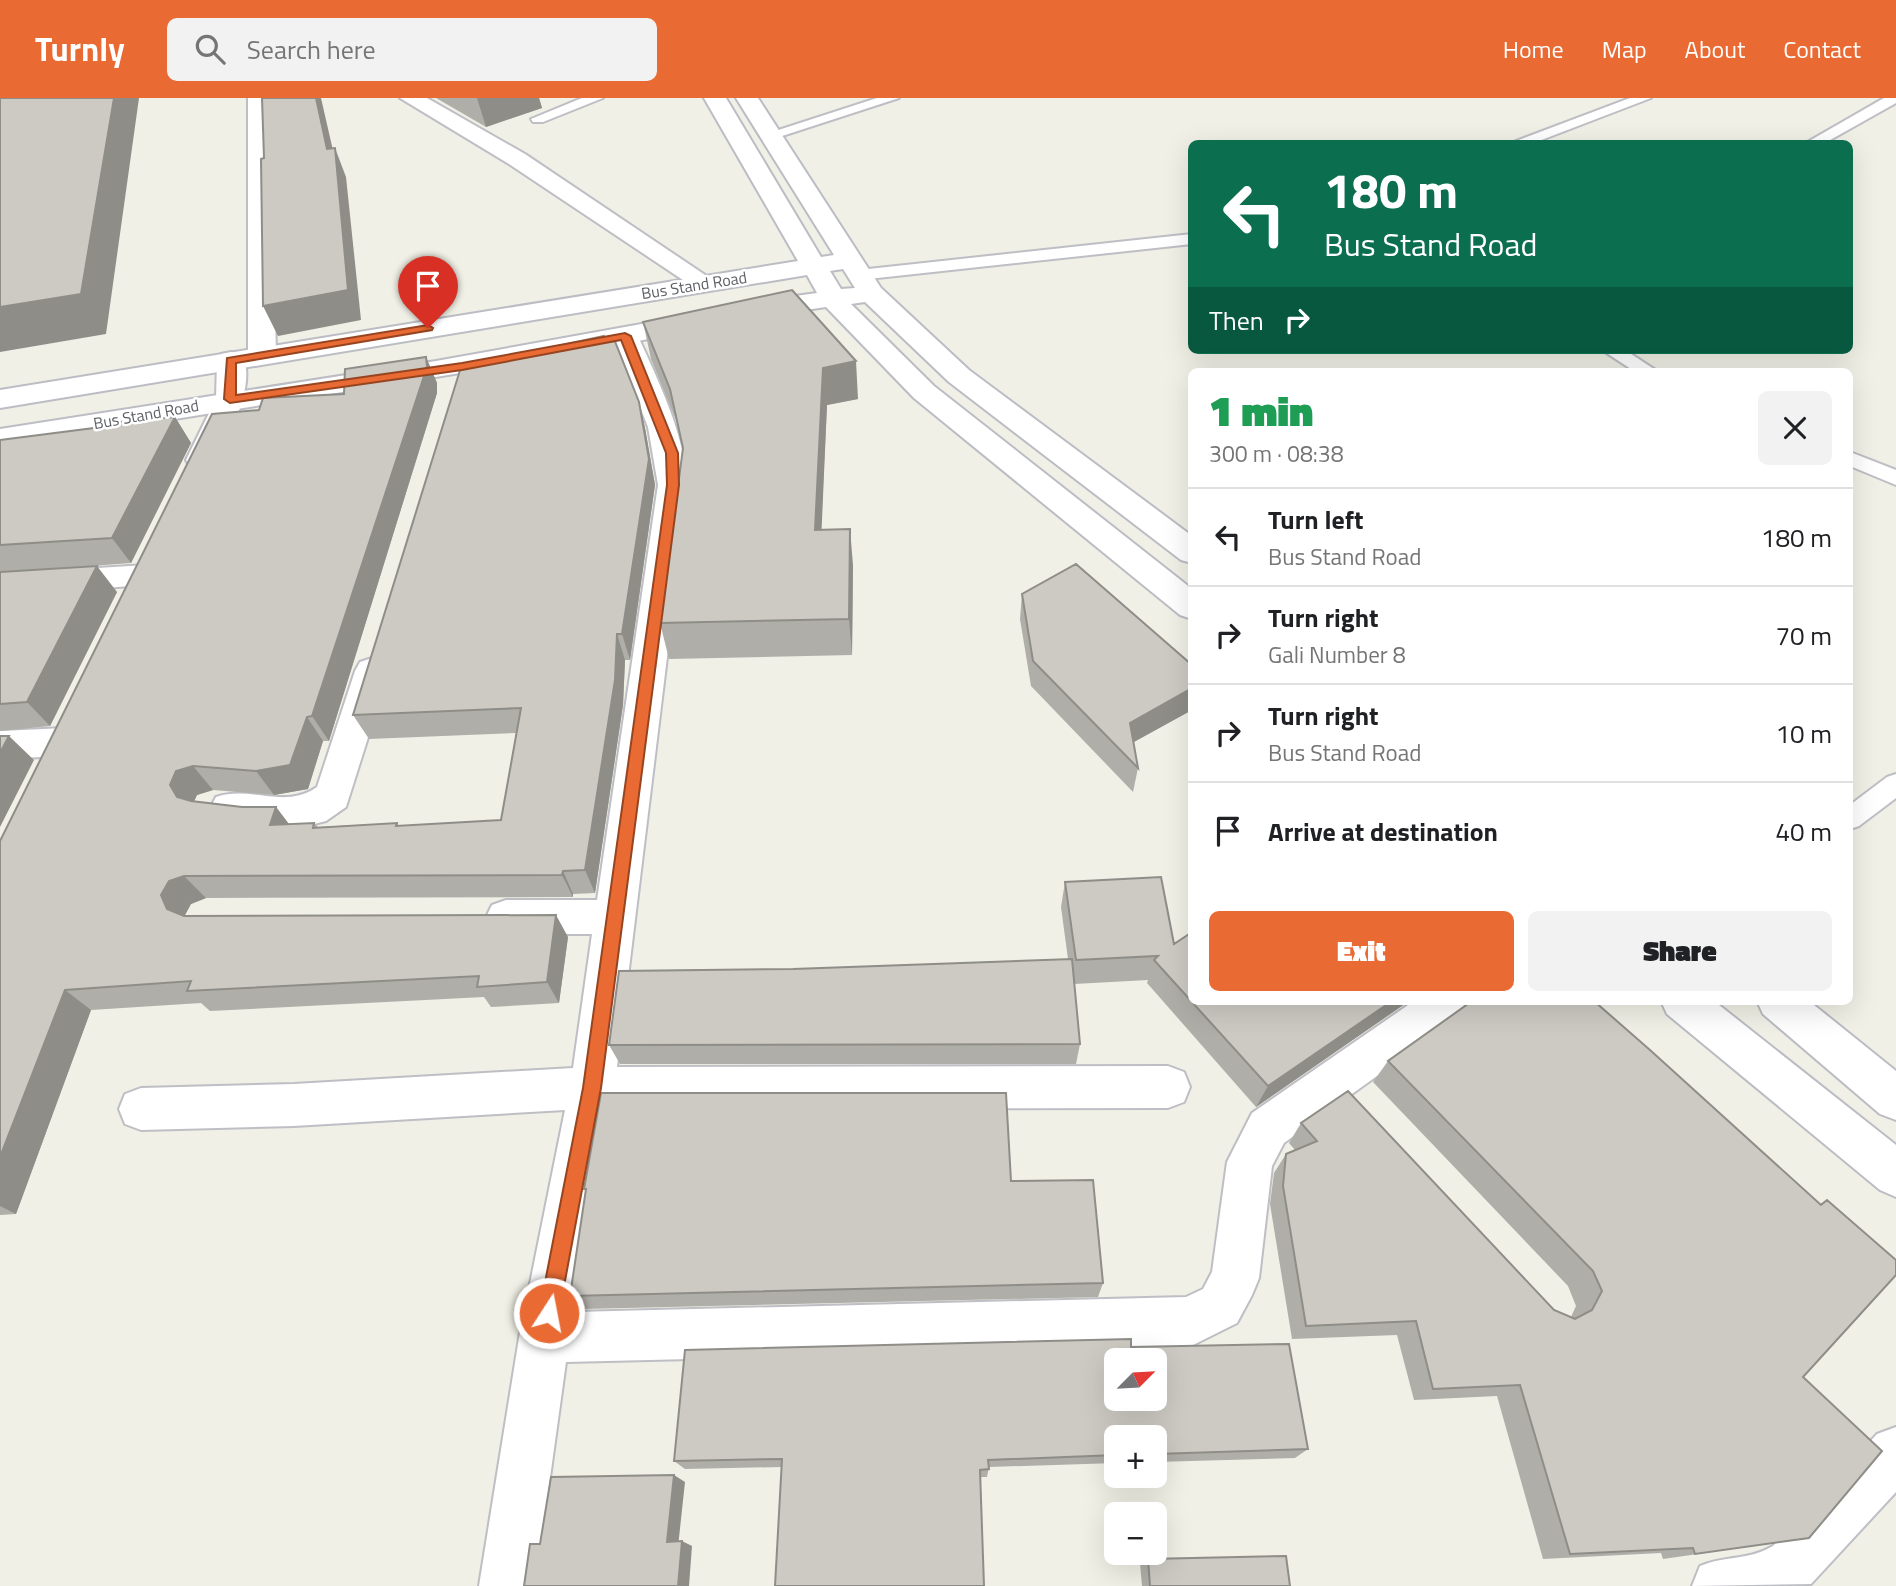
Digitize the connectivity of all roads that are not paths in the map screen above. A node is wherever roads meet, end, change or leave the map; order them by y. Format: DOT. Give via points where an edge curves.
graph roads {
  1 [pos="259,98"];
  2 [pos="411,98"];
  3 [pos="596,98"];
  4 [pos="715,98"];
  5 [pos="747,98"];
  6 [pos="892,98"];
  7 [pos="1644,98"];
  8 [pos="1895,98"];
  9 [pos="538,118"];
  10 [pos="771,135"];
  11 [pos="1526,140"];
  12 [pos="1818,140"];
  13 [pos="1188,239"];
  14 [pos="814,266"];
  15 [pos="860,276"];
  16 [pos="704,283"];
  17 [pos="834,299"];
  18 [pos="625,336"];
  19 [pos="1618,354"];
  20 [pos="246,358"];
  21 [pos="1643,368"];
  22 [pos="0,399"];
  23 [pos="230,399"];
  24 [pos="0,438"];
  25 [pos="1853,459"];
  26 [pos="1896,478"];
  27 [pos="188,488"];
  28 [pos="1188,549"];
  29 [pos="0,585"];
  30 [pos="1188,604"];
  31 [pos="128,612"];
  32 [pos="379,648"];
  33 [pos="0,746"];
  34 [pos="46,778"];
  35 [pos="1896,784"];
  36 [pos="212,807"];
  37 [pos="1853,817"];
  38 [pos="464,917"];
  39 [pos="614,917"];
  40 [pos="1444,1005"];
  41 [pos="1687,1005"];
  42 [pos="1783,1005"];
  43 [pos="1168,1087"];
  44 [pos="592,1088"];
  45 [pos="1896,1099"];
  46 [pos="141,1109"];
  47 [pos="1896,1174"];
  48 [pos="544,1338"];
  49 [pos="1896,1453"];
  50 [pos="507,1586"];
  51 [pos="1720,1586"];
  1 -- 20 [label="street"];
  2 -- 16 [label="street" via="517,159"];
  3 -- 9 [label="lane"];
  4 -- 14 [label="street"];
  5 -- 10 [label="street"];
  6 -- 10 [label="lane"];
  7 -- 11 [label="lane"];
  8 -- 12 [label="lane"];
  10 -- 15 [label="street"];
  13 -- 15 [label="lane"];
  14 -- 15 [label="street, Bus Stand Road"];
  14 -- 16 [label="street, Bus Stand Road"];
  14 -- 17 [label="street"];
  15 -- 17 [label="street, Bus Stand Road"];
  15 -- 28 [label="street" via="959,376"];
  16 -- 20 [label="street, Bus Stand Road"];
  17 -- 18 [label="street, Bus Stand Road"];
  17 -- 30 [label="street" via="924,392"];
  18 -- 23 [label="street, Bus Stand Road" via="458,380"];
  18 -- 39 [label="street" via="664,428 672,453 673,485"];
  19 -- 21 [label="lane"];
  20 -- 22 [label="street, Bus Stand Road"];
  20 -- 23 [label="street"];
  23 -- 24 [label="street, Bus Stand Road"];
  23 -- 27 [label="street"];
  25 -- 26 [label="lane"];
  29 -- 31 [label="street" via="152,564"];
  32 -- 36 [label="street" via="333,796 313,810 294,814"];
  33 -- 34 [label="street" via="69,730"];
  35 -- 37 [label="lane"];
  38 -- 39 [label="street"];
  39 -- 44 [label="street"];
  40 -- 48 [label="street" via="1353,1097 1268,1128 1251,1162 1235,1278 1220,1306 1189,1322"];
  41 -- 47 [label="street"];
  42 -- 45 [label="street"];
  43 -- 44 [label="street"];
  44 -- 46 [label="street"];
  44 -- 48 [label="street"];
  48 -- 50 [label="street"];
  49 -- 51 [label="street" via="1791,1565 1760,1584"];
}
